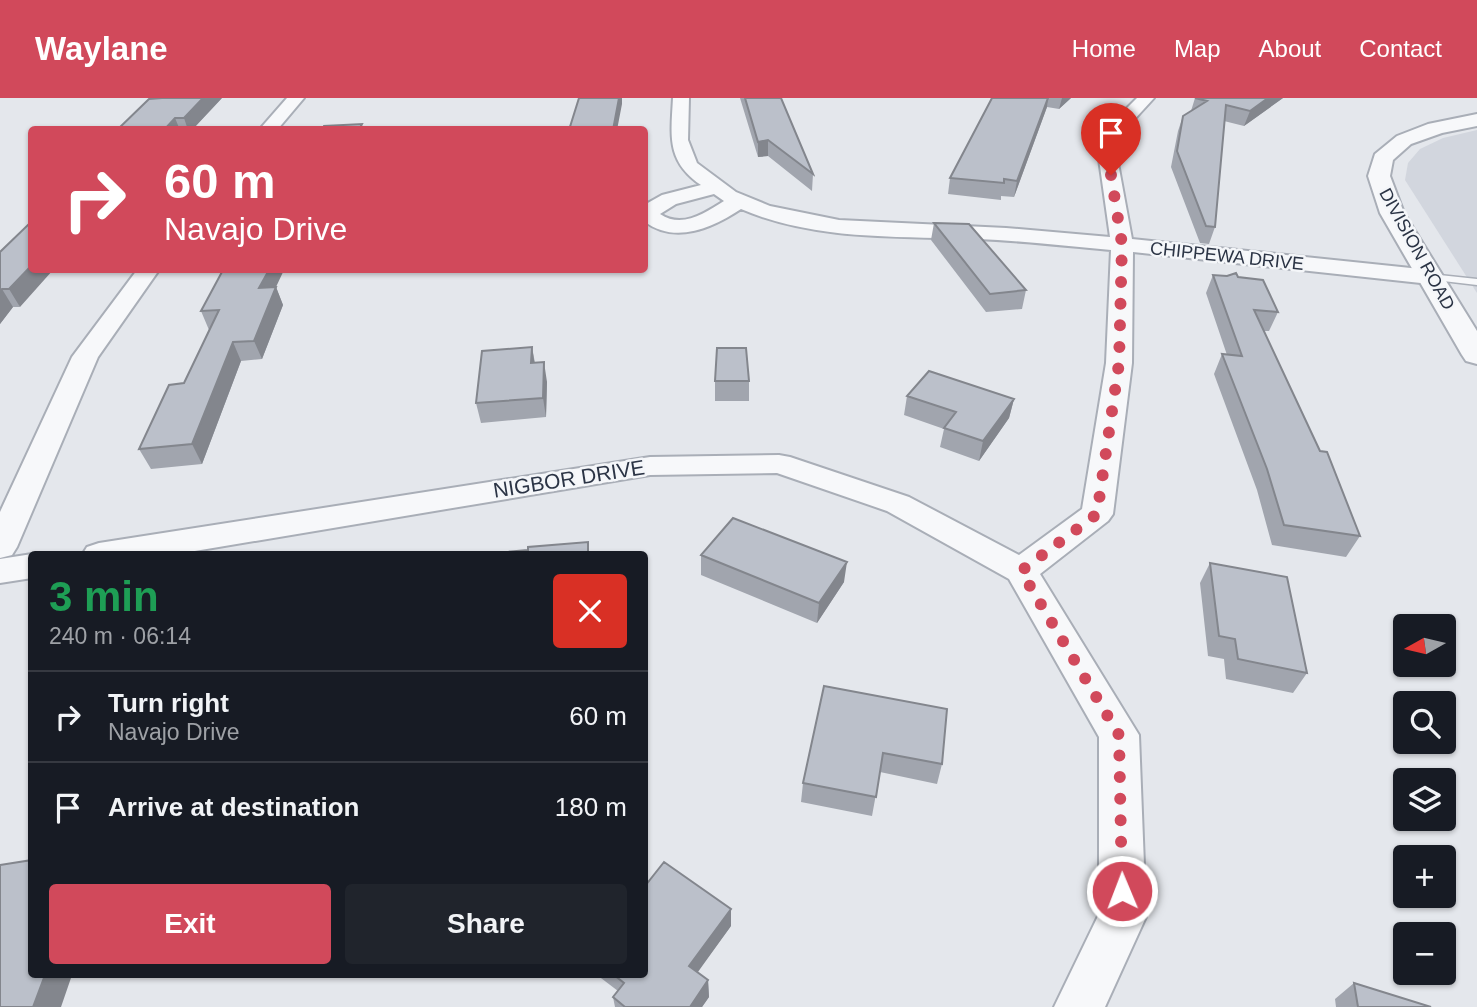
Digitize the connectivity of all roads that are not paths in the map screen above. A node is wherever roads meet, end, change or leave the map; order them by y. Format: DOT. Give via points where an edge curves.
graph roads {
  1 [pos="296,98"];
  2 [pos="681,98"];
  3 [pos="1146,98"];
  4 [pos="1477,120"];
  5 [pos="271,126"];
  6 [pos="716,188"];
  7 [pos="739,201"];
  8 [pos="1122,244"];
  9 [pos="146,273"];
  10 [pos="1430,276"];
  11 [pos="1477,282"];
  12 [pos="1477,355"];
  13 [pos="0,547"];
  14 [pos="124,551"];
  15 [pos="28,567"];
  16 [pos="0,571"];
  17 [pos="1021,571"];
  18 [pos="1079,1007"];
  1 -- 5 [label="street"];
  2 -- 6 [label="street, CHIPPEWA DRIVE" via="680,149 690,166"];
  3 -- 8 [label="street" via="1125,120 1107,152"];
  4 -- 10 [label="street, DIVISION ROAD" via="1400,142 1378,169 1392,213"];
  6 -- 7 [label="street, CHIPPEWA DRIVE"];
  6 -- 7 [label="street" via="662,202 652,207 649,215 656,222 690,226 704,223"];
  7 -- 8 [label="street, CHIPPEWA DRIVE" via="849,228"];
  8 -- 10 [label="street, CHIPPEWA DRIVE"];
  8 -- 17 [label="street" via="1119,363 1097,514"];
  9 -- 13 [label="street" via="85,357"];
  10 -- 11 [label="lane"];
  10 -- 12 [label="street, DIVISION ROAD"];
  14 -- 17 [label="street, NIGBOR DRIVE" via="650,466 779,464 898,504"];
  15 -- 16 [label="street"];
  17 -- 18 [label="street" via="1119,735 1122,917"];
}
